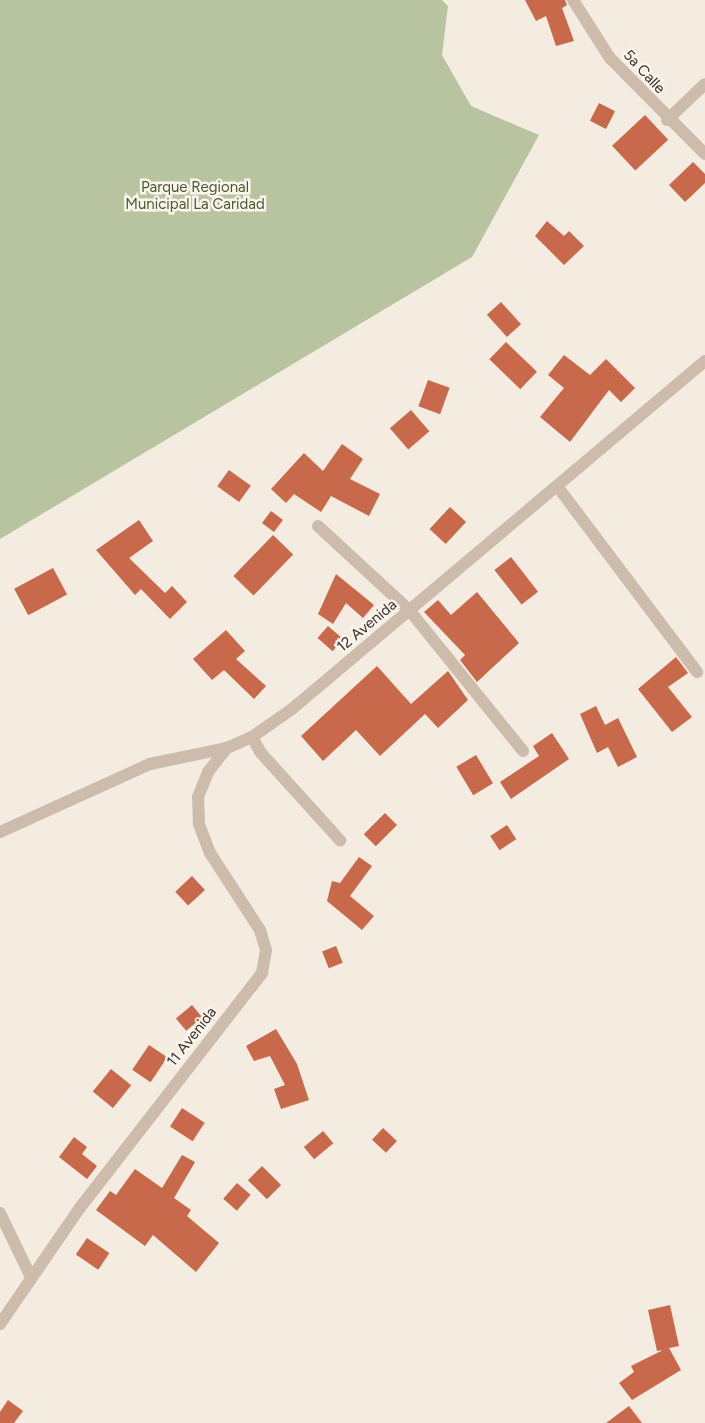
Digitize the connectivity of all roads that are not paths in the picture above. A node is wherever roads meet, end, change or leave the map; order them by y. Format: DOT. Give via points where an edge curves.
graph roads {
  1 [pos="574,0"];
  2 [pos="705,84"];
  3 [pos="667,120"];
  4 [pos="705,154"];
  5 [pos="705,361"];
  6 [pos="557,486"];
  7 [pos="318,526"];
  8 [pos="410,611"];
  9 [pos="696,672"];
  10 [pos="252,737"];
  11 [pos="227,748"];
  12 [pos="524,751"];
  13 [pos="0,832"];
  14 [pos="340,840"];
  15 [pos="0,1213"];
  16 [pos="30,1276"];
  17 [pos="0,1324"];
  1 -- 3 [label="street, 5a Calle" via="610,58"];
  2 -- 3 [label="street"];
  3 -- 4 [label="street, 5a Calle"];
  5 -- 6 [label="street, 12 Avenida"];
  6 -- 8 [label="street, 12 Avenida"];
  6 -- 9 [label="street"];
  7 -- 8 [label="street"];
  8 -- 10 [label="street, 12 Avenida" via="292,709"];
  8 -- 12 [label="street"];
  10 -- 11 [label="street, 12 Avenida"];
  10 -- 14 [label="street" via="261,753"];
  11 -- 13 [label="street, 12 Avenida" via="150,764"];
  11 -- 16 [label="street, 11 Avenida" via="208,772 198,797 200,824 210,853 260,930 266,950 262,973"];
  15 -- 16 [label="street"];
  16 -- 17 [label="street, 11 Avenida"];
}
